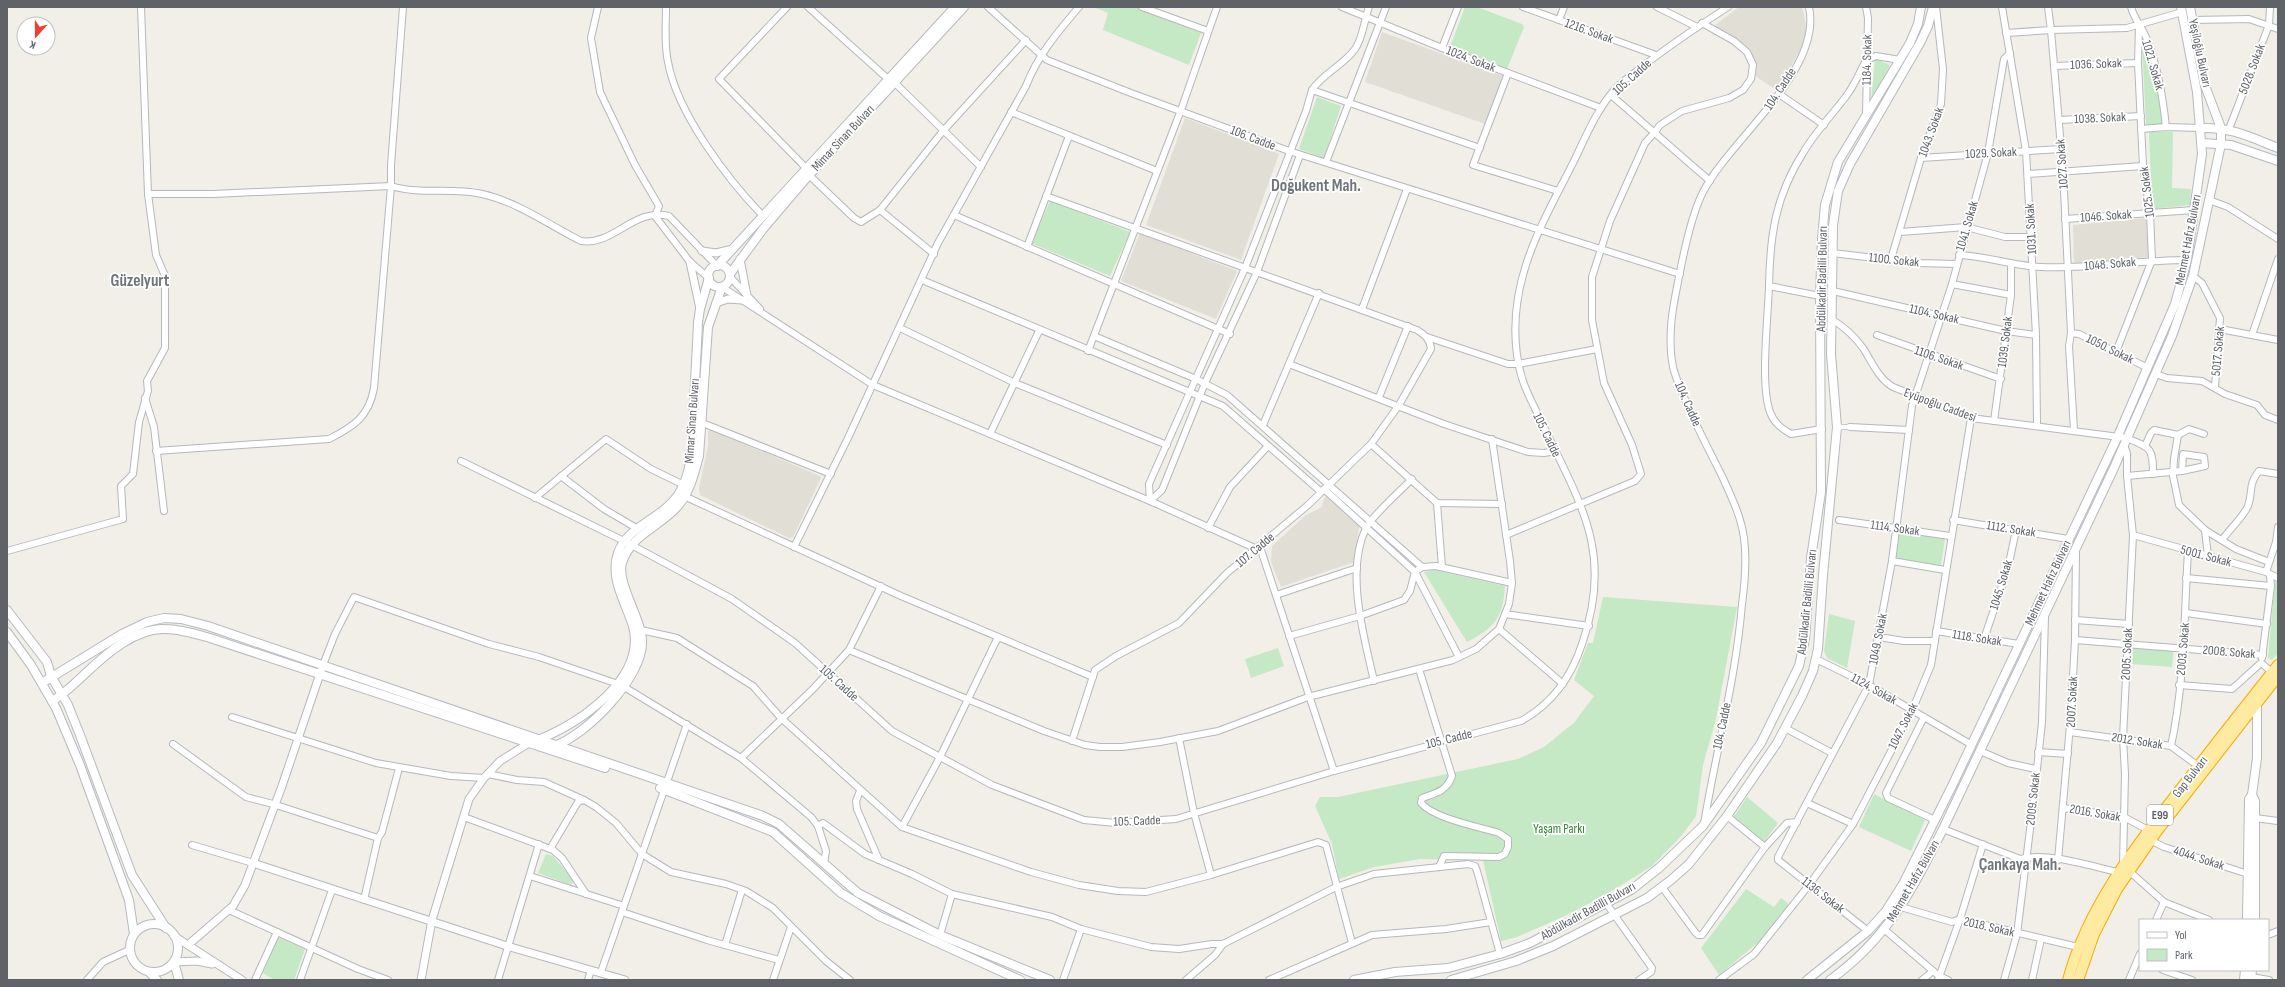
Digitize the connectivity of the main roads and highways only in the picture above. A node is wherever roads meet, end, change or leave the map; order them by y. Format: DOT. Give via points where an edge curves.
graph roads {
  1 [pos="955,7"];
  2 [pos="964,7"];
  3 [pos="1921,7"];
  4 [pos="1933,7"];
  5 [pos="2190,7"];
  6 [pos="2181,9"];
  7 [pos="891,81"];
  8 [pos="2200,128"];
  9 [pos="2225,128"];
  10 [pos="2202,143"];
  11 [pos="2221,144"];
  12 [pos="2278,148"];
  13 [pos="2278,161"];
  14 [pos="807,172"];
  15 [pos="717,266"];
  16 [pos="730,276"];
  17 [pos="709,278"];
  18 [pos="722,287"];
  19 [pos="628,543"];
  20 [pos="7,610"];
  21 [pos="7,632"];
  22 [pos="2276,671"];
  23 [pos="51,676"];
  24 [pos="42,682"];
  25 [pos="621,686"];
  26 [pos="62,695"];
  27 [pos="52,700"];
  28 [pos="2257,703"];
  29 [pos="540,739"];
  30 [pos="529,743"];
  31 [pos="556,745"];
  32 [pos="544,748"];
  33 [pos="665,787"];
  34 [pos="2252,795"];
  35 [pos="2149,835"];
  36 [pos="2123,869"];
  37 [pos="2248,919"];
  38 [pos="2255,919"];
  39 [pos="166,928"];
  40 [pos="134,934"];
  41 [pos="174,962"];
  42 [pos="150,973"];
  43 [pos="157,980"];
  44 [pos="179,980"];
  45 [pos="1020,980"];
  46 [pos="1050,980"];
  47 [pos="1354,980"];
  48 [pos="1451,980"];
  49 [pos="1807,980"];
  50 [pos="1830,980"];
  51 [pos="2068,980"];
  52 [pos="2078,980"];
  1 -- 7 [label="main road, Mimar Sinan Bulvarı"];
  2 -- 7 [label="main road, Mimar Sinan Bulvarı"];
  3 -- 47 [label="main road, Abdülkadir Badilli Bulvarı" via="1918,24 1900,60 1838,162 1825,204 1820,296 1821,492 1811,558 1805,639 1799,666 1761,743 1703,826 1659,868 1631,890 1530,943 1500,954 1448,968 1395,972"];
  4 -- 48 [label="main road, Abdülkadir Badilli Bulvarı" via="1920,43 1850,164 1838,191 1832,225 1831,354 1837,427 1819,642 1816,659 1802,696 1756,776 1727,816 1689,864 1662,887 1614,916 1553,946 1516,961"];
  5 -- 9 [label="main road, Yeşiloğlu Bulvarı" via="2204,83"];
  6 -- 8 [label="main road, Yeşiloğlu Bulvarı" via="2197,92"];
  7 -- 14 [label="main road, Mimar Sinan Bulvarı"];
  8 -- 9 [label="main road"];
  8 -- 10 [label="main road, Yeşiloğlu Bulvarı"];
  9 -- 11 [label="main road, Yeşiloğlu Bulvarı"];
  9 -- 12 [label="main road"];
  10 -- 11 [label="main road"];
  10 -- 49 [label="main road, Mehmet Hafız Bulvarı" via="2187,260 2175,304 2117,438 1972,745 1903,884 1886,911 1868,931"];
  11 -- 13 [label="main road"];
  11 -- 50 [label="main road, Mehmet Hafız Bulvarı" via="2186,299 2156,374 2045,616 1943,829 1901,907 1885,930"];
  14 -- 15 [label="main road, Mimar Sinan Bulvarı"];
  14 -- 16 [label="main road, Mimar Sinan Bulvarı" via="740,259"];
  15 -- 16 [label="main road" via="726,268"];
  15 -- 17 [label="main road" via="710,270"];
  16 -- 18 [label="main road" via="727,284"];
  17 -- 18 [label="main road" via="713,285"];
  17 -- 19 [label="main road, Mimar Sinan Bulvarı" via="700,309 692,444 684,485 660,514 638,528"];
  18 -- 19 [label="main road, Mimar Sinan Bulvarı" via="708,327 699,456 694,476 678,506"];
  19 -- 25 [label="main road, Mimar Sinan Bulvarı" via="616,558 616,577 633,626 635,647"];
  19 -- 25 [label="main road, Mimar Sinan Bulvarı" via="621,572 640,630 641,654 637,667"];
  20 -- 23 [label="main road" via="47,662"];
  21 -- 24 [label="main road"];
  22 -- 28 [label="highway, Gap Bulvarı / E99"];
  22 -- 35 [label="highway, Gap Bulvarı / E99" via="2198,766"];
  23 -- 24 [label="main road"];
  23 -- 26 [label="main road"];
  23 -- 29 [label="main road" via="147,622 164,618 181,619"];
  24 -- 27 [label="main road"];
  25 -- 29 [label="main road, Mimar Sinan Bulvarı" via="576,722"];
  25 -- 31 [label="main road, Mimar Sinan Bulvarı" via="608,705 576,734"];
  26 -- 27 [label="main road"];
  26 -- 30 [label="main road" via="102,658 123,643 148,631 165,629 210,638"];
  26 -- 39 [label="main road" via="80,735 132,875"];
  27 -- 40 [label="main road" via="80,765 124,885"];
  28 -- 34 [label="main road" via="2257,758"];
  28 -- 35 [label="highway, Gap Bulvarı / E99"];
  29 -- 30 [label="main road, Mimar Sinan Bulvarı"];
  29 -- 31 [label="main road"];
  30 -- 32 [label="main road"];
  31 -- 32 [label="main road, Mimar Sinan Bulvarı"];
  31 -- 33 [label="main road"];
  32 -- 33 [label="main road"];
  33 -- 45 [label="main road" via="773,832 847,897 879,916"];
  33 -- 46 [label="main road" via="723,801 779,824 858,893 940,935"];
  34 -- 37 [label="main road" via="2249,799"];
  34 -- 38 [label="main road" via="2255,801"];
  35 -- 36 [label="highway, Gap Bulvarı / E99"];
  36 -- 51 [label="highway, Gap Bulvarı / E99" via="2098,905 2078,947"];
  36 -- 52 [label="highway, Gap Bulvarı / E99" via="2094,934"];
  39 -- 40 [label="main road" via="155,924 147,925"];
  39 -- 41 [label="main road" via="174,936 178,951"];
  40 -- 42 [label="main road" via="129,950 135,965"];
  41 -- 42 [label="main road" via="165,970"];
  41 -- 44 [label="main road"];
  42 -- 43 [label="main road"];
}
